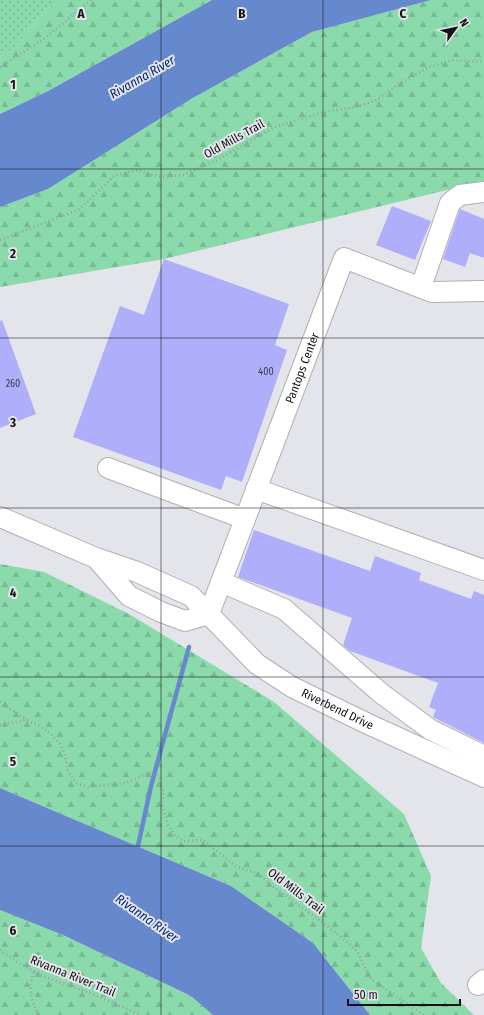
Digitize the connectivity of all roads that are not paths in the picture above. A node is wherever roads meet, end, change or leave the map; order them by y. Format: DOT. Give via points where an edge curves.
graph roads {
  1 [pos="484,192"];
  2 [pos="421,287"];
  3 [pos="484,291"];
  4 [pos="108,468"];
  5 [pos="256,489"];
  6 [pos="0,517"];
  7 [pos="245,519"];
  8 [pos="96,558"];
  9 [pos="484,570"];
  10 [pos="221,582"];
  11 [pos="209,614"];
  12 [pos="382,694"];
  13 [pos="366,723"];
  14 [pos="484,756"];
  15 [pos="484,777"];
  1 -- 2 [label="street" via="460,195 450,203"];
  2 -- 3 [label="street, Pantops Center" via="432,292"];
  2 -- 5 [label="street, Pantops Center" via="344,258"];
  4 -- 7 [label="street"];
  5 -- 7 [label="street, Pantops Center"];
  5 -- 9 [label="street"];
  6 -- 8 [label="street, Riverbend Drive"];
  7 -- 10 [label="street, Pantops Center"];
  8 -- 11 [label="street, Riverbend Drive" via="138,572 191,596"];
  8 -- 11 [label="street" via="129,596 161,612 185,621"];
  10 -- 11 [label="street, Pantops Center"];
  10 -- 12 [label="street" via="284,609"];
  11 -- 13 [label="street, Riverbend Drive" via="257,664 292,687"];
  12 -- 13 [label="street"];
  12 -- 14 [label="street" via="431,730"];
  13 -- 15 [label="street, Riverbend Drive"];
}
